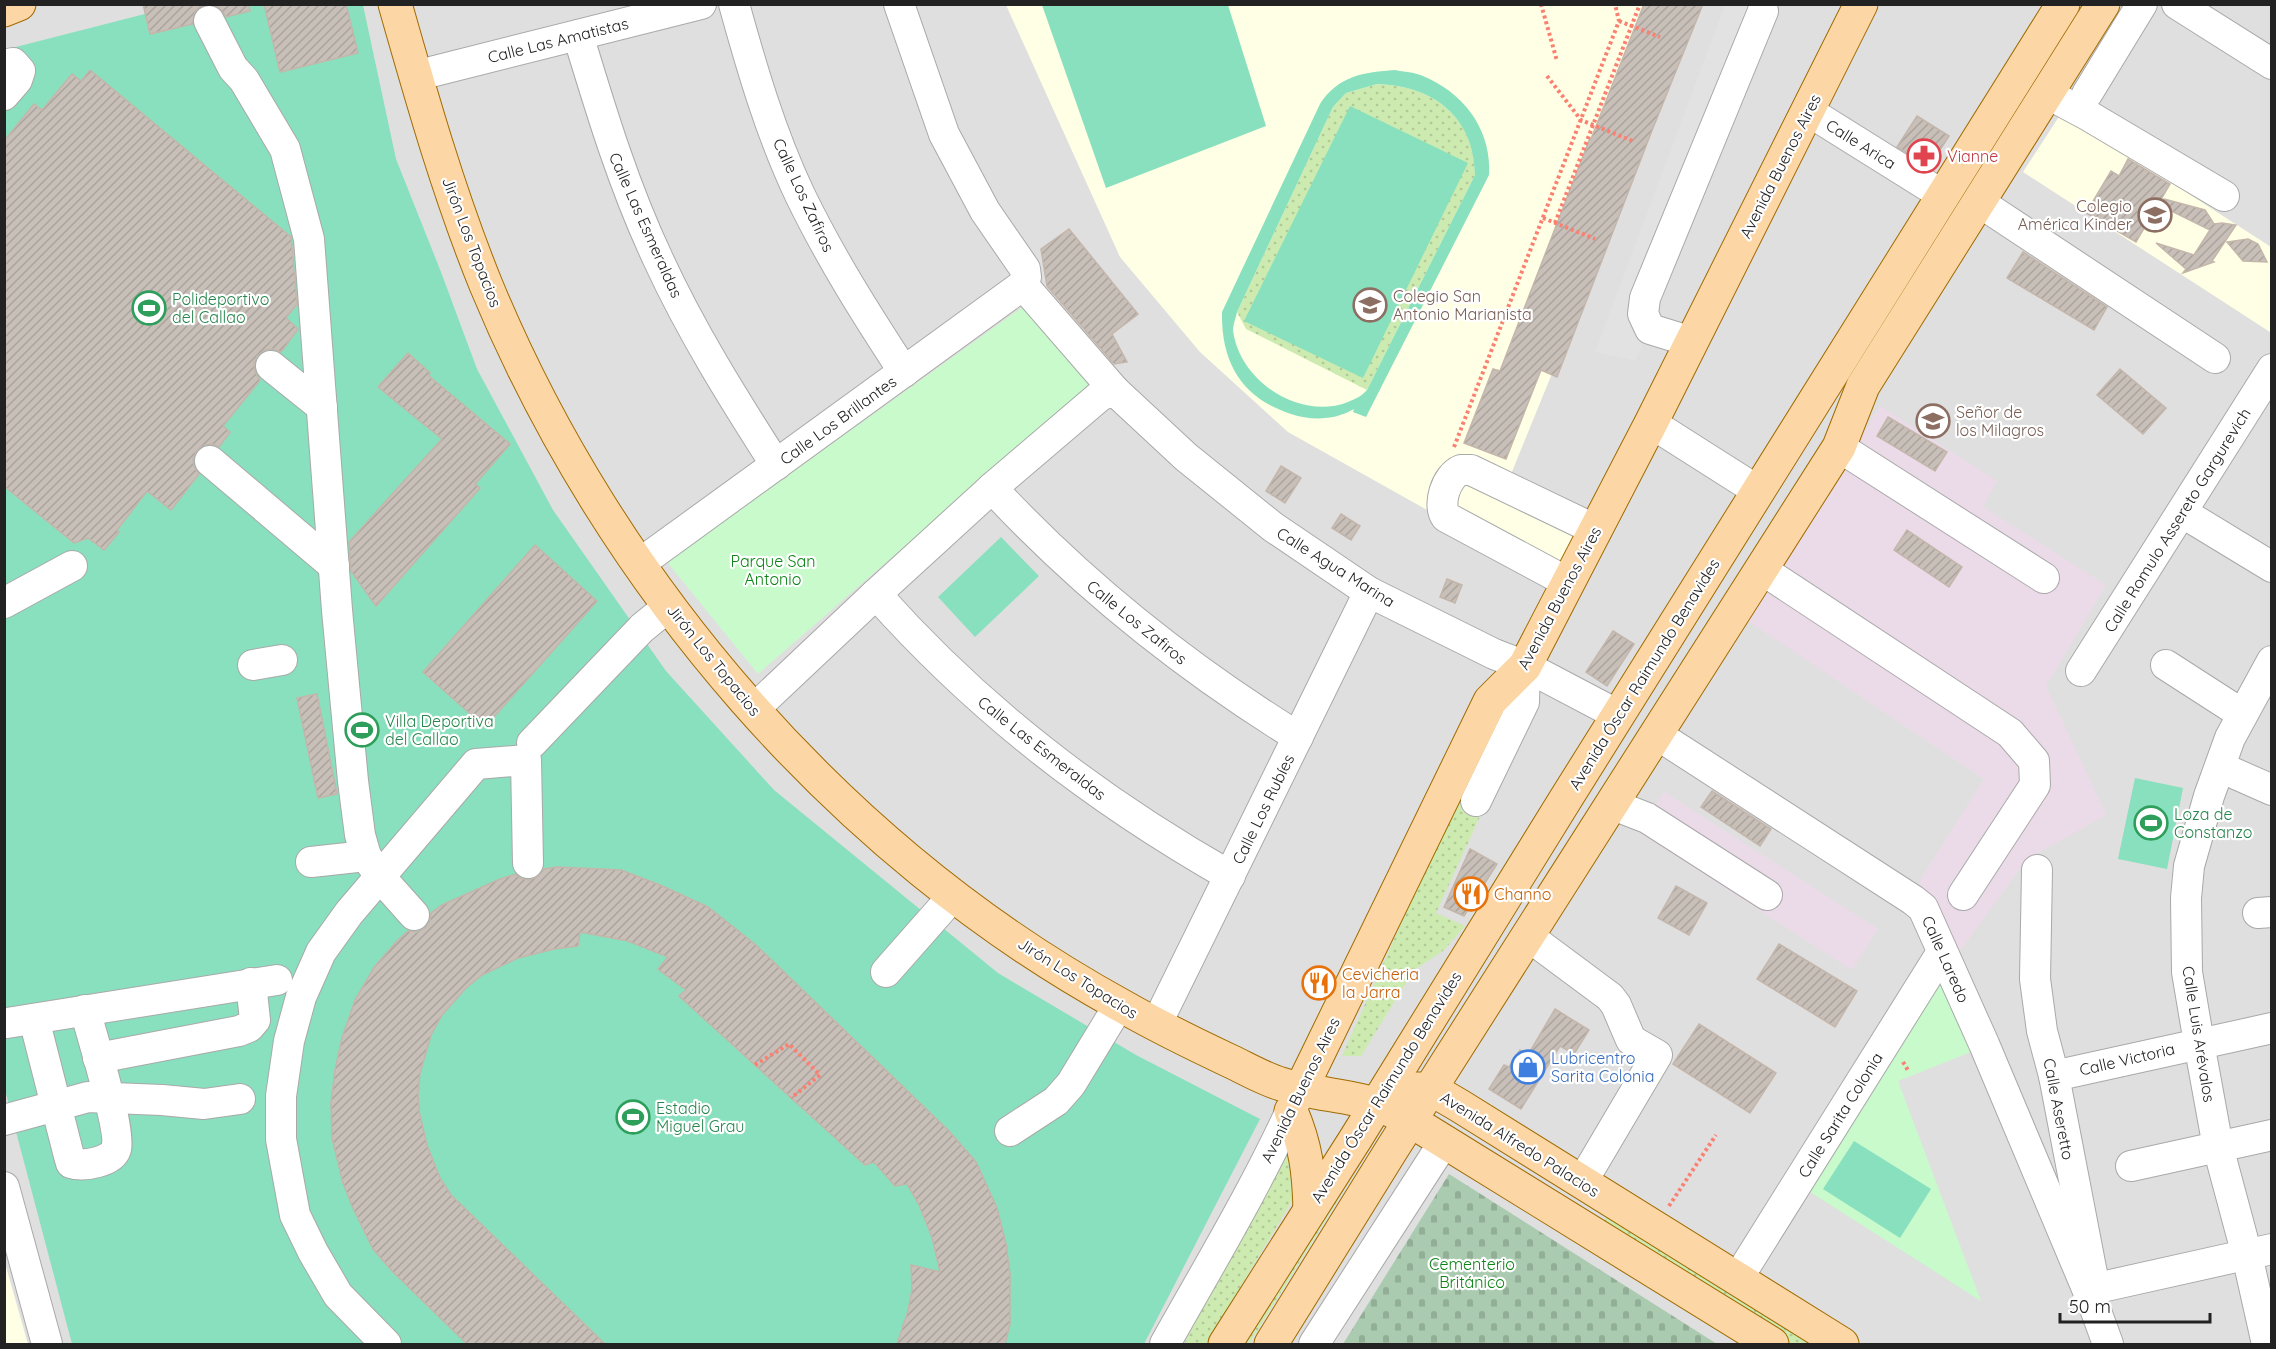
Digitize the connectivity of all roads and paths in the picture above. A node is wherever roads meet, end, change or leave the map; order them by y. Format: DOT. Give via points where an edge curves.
graph roads {
  1 [pos="19,4"];
  2 [pos="395,4"];
  3 [pos="701,4"];
  4 [pos="734,4"];
  5 [pos="899,4"];
  6 [pos="1541,4"];
  7 [pos="1615,4"];
  8 [pos="1640,4"];
  9 [pos="1861,4"];
  10 [pos="2063,4"];
  11 [pos="2103,4"];
  12 [pos="2142,4"];
  13 [pos="2177,4"];
  14 [pos="4,10"];
  15 [pos="1763,11"];
  16 [pos="209,21"];
  17 [pos="1619,21"];
  18 [pos="1632,26"];
  19 [pos="578,35"];
  20 [pos="1660,37"];
  21 [pos="2029,58"];
  22 [pos="1557,61"];
  23 [pos="2271,64"];
  24 [pos="4,65"];
  25 [pos="415,76"];
  26 [pos="1547,76"];
  27 [pos="2052,85"];
  28 [pos="2087,94"];
  29 [pos="4,95"];
  30 [pos="1808,111"];
  31 [pos="1581,120"];
  32 [pos="1593,125"];
  33 [pos="1635,142"];
  34 [pos="1944,196"];
  35 [pos="2224,196"];
  36 [pos="1979,202"];
  37 [pos="1543,218"];
  38 [pos="1555,223"];
  39 [pos="1595,239"];
  40 [pos="1024,277"];
  41 [pos="1692,342"];
  42 [pos="2215,358"];
  43 [pos="271,366"];
  44 [pos="2271,369"];
  45 [pos="904,372"];
  46 [pos="1115,391"];
  47 [pos="322,407"];
  48 [pos="1651,423"];
  49 [pos="1839,447"];
  50 [pos="1453,450"];
  51 [pos="210,461"];
  52 [pos="776,465"];
  53 [pos="993,488"];
  54 [pos="1758,491"];
  55 [pos="2183,513"];
  56 [pos="1596,530"];
  57 [pos="1718,556"];
  58 [pos="639,564"];
  59 [pos="72,566"];
  60 [pos="334,566"];
  61 [pos="2271,567"];
  62 [pos="1758,574"];
  63 [pos="2044,578"];
  64 [pos="1569,583"];
  65 [pos="1369,592"];
  66 [pos="876,594"];
  67 [pos="4,603"];
  68 [pos="669,606"];
  69 [pos="2271,661"];
  70 [pos="2166,665"];
  71 [pos="1525,666"];
  72 [pos="2081,671"];
  73 [pos="753,710"];
  74 [pos="2242,714"];
  75 [pos="1618,715"];
  76 [pos="1656,734"];
  77 [pos="1298,737"];
  78 [pos="532,742"];
  79 [pos="2220,767"];
  80 [pos="2271,790"];
  81 [pos="1476,801"];
  82 [pos="1611,804"];
  83 [pos="311,862"];
  84 [pos="528,863"];
  85 [pos="373,867"];
  86 [pos="2037,870"];
  87 [pos="1230,876"];
  88 [pos="1767,895"];
  89 [pos="1964,895"];
  90 [pos="953,896"];
  91 [pos="414,915"];
  92 [pos="1528,936"];
  93 [pos="1942,952"];
  94 [pos="886,972"];
  95 [pos="1119,1005"];
  96 [pos="85,1010"];
  97 [pos="1156,1025"];
  98 [pos="2271,1028"];
  99 [pos="2199,1043"];
  100 [pos="98,1058"];
  101 [pos="755,1065"];
  102 [pos="2054,1076"];
  103 [pos="1431,1089"];
  104 [pos="1381,1096"];
  105 [pos="109,1098"];
  106 [pos="791,1098"];
  107 [pos="240,1099"];
  108 [pos="1296,1100"];
  109 [pos="56,1106"];
  110 [pos="4,1120"];
  111 [pos="1411,1121"];
  112 [pos="1010,1131"];
  113 [pos="1716,1135"];
  114 [pos="2271,1135"];
  115 [pos="1444,1142"];
  116 [pos="2218,1147"];
  117 [pos="2131,1166"];
  118 [pos="1588,1186"];
  119 [pos="4,1187"];
  120 [pos="1310,1210"];
  121 [pos="1573,1223"];
  122 [pos="1656,1227"];
  123 [pos="2259,1252"];
  124 [pos="1738,1278"];
  125 [pos="2092,1294"];
  126 [pos="46,1344"];
  127 [pos="386,1344"];
  128 [pos="1165,1344"];
  129 [pos="1225,1344"];
  130 [pos="1271,1344"];
  131 [pos="1314,1344"];
  132 [pos="1772,1344"];
  133 [pos="1842,1344"];
  134 [pos="2108,1344"];
  135 [pos="2267,1344"];
  1 -- 14 [label="main road"];
  2 -- 25 [label="main road, Jirón Los Topacios"];
  3 -- 19 [label="street, Calle Las Amatistas"];
  4 -- 45 [label="street, Calle Los Zafiros" via="760,97 799,193 847,285"];
  5 -- 40 [label="street" via="944,134"];
  6 -- 22 [label="path"];
  7 -- 17 [label="path"];
  8 -- 18 [label="path"];
  9 -- 30 [label="main road, Avenida Buenos Aires"];
  10 -- 21 [label="main road, Avenida Óscar Raimundo Benavides"];
  11 -- 27 [label="main road"];
  12 -- 28 [label="street"];
  13 -- 23 [label="street"];
  15 -- 41 [label="street" via="1645,298 1643,314 1650,329"];
  16 -- 47 [label="street" via="233,68 285,149 309,239"];
  17 -- 18 [label="path"];
  17 -- 31 [label="path"];
  18 -- 20 [label="path"];
  18 -- 32 [label="path"];
  19 -- 25 [label="street, Calle Las Amatistas"];
  19 -- 52 [label="street, Calle Las Esmeraldas" via="613,149 658,259 712,365"];
  21 -- 27 [label="main road"];
  21 -- 34 [label="main road, Avenida Óscar Raimundo Benavides"];
  24 -- 29 [label="street" via="13,63 20,71"];
  25 -- 58 [label="main road, Jirón Los Topacios" via="449,187 487,286 530,380 569,453"];
  26 -- 31 [label="path"];
  27 -- 35 [label="street"];
  27 -- 36 [label="main road"];
  30 -- 34 [label="street, Calle Arica"];
  30 -- 41 [label="main road, Avenida Buenos Aires"];
  31 -- 32 [label="path"];
  31 -- 37 [label="path"];
  32 -- 33 [label="path"];
  32 -- 38 [label="path"];
  34 -- 54 [label="main road, Avenida Óscar Raimundo Benavides"];
  36 -- 42 [label="street"];
  36 -- 49 [label="main road" via="1863,386"];
  37 -- 38 [label="path"];
  37 -- 50 [label="path"];
  38 -- 39 [label="path"];
  40 -- 45 [label="street, Calle Los Brillantes"];
  40 -- 46 [label="street, Calle Agua Marina"];
  41 -- 48 [label="main road, Avenida Buenos Aires"];
  43 -- 47 [label="street"];
  44 -- 55 [label="street, Calle Romulo Assereto Gargurevich"];
  45 -- 52 [label="street, Calle Los Brillantes"];
  46 -- 53 [label="street" via="1101,394"];
  46 -- 65 [label="street, Calle Agua Marina" via="1186,457 1273,527"];
  47 -- 60 [label="street"];
  48 -- 54 [label="street"];
  48 -- 56 [label="main road, Avenida Buenos Aires"];
  49 -- 62 [label="main road"];
  49 -- 63 [label="street"];
  51 -- 60 [label="street"];
  52 -- 58 [label="street, Calle Los Brillantes"];
  53 -- 66 [label="street"];
  53 -- 77 [label="street, Calle Los Zafiros" via="1065,563 1139,626 1216,684"];
  54 -- 57 [label="main road, Avenida Óscar Raimundo Benavides"];
  54 -- 62 [label="main road"];
  55 -- 61 [label="street"];
  55 -- 72 [label="street, Calle Romulo Assereto Gargurevich"];
  56 -- 64 [label="main road, Avenida Buenos Aires"];
  56 -- 64 [label="street" via="1471,470 1455,474 1445,491 1442,507 1446,517"];
  57 -- 62 [label="main road"];
  57 -- 75 [label="main road, Avenida Óscar Raimundo Benavides"];
  58 -- 68 [label="main road, Jirón Los Topacios"];
  59 -- 67 [label="street"];
  60 -- 85 [label="street" via="353,781 360,835"];
  62 -- 76 [label="main road"];
  62 -- 89 [label="street" via="2010,733 2034,761 2035,785"];
  64 -- 71 [label="main road, Avenida Buenos Aires"];
  65 -- 71 [label="street, Calle Agua Marina"];
  65 -- 77 [label="street, Calle Los Rubíes"];
  66 -- 73 [label="street"];
  66 -- 87 [label="street, Calle Las Esmeraldas" via="957,679 1042,752 1133,818"];
  68 -- 73 [label="main road, Jirón Los Topacios"];
  68 -- 78 [label="street" via="642,628"];
  69 -- 74 [label="street, Calle Luis Arévalos"];
  70 -- 74 [label="street"];
  71 -- 75 [label="street, Calle Agua Marina"];
  71 -- 81 [label="street" via="1524,702"];
  71 -- 108 [label="main road, Avenida Buenos Aires" via="1490,701"];
  73 -- 90 [label="main road, Jirón Los Topacios" via="873,830"];
  74 -- 79 [label="street, Calle Luis Arévalos"];
  75 -- 104 [label="main road, Avenida Óscar Raimundo Benavides"];
  76 -- 82 [label="main road"];
  76 -- 93 [label="street, Calle Laredo" via="1919,904"];
  77 -- 87 [label="street, Calle Los Rubíes"];
  79 -- 80 [label="street"];
  79 -- 99 [label="street, Calle Luis Arévalos" via="2189,867 2186,898 2187,972"];
  82 -- 88 [label="street" via="1647,818"];
  82 -- 92 [label="main road"];
  83 -- 85 [label="street"];
  84 -- 85 [label="street" via="526,760 476,764"];
  85 -- 91 [label="street"];
  85 -- 127 [label="street" via="349,913 321,952 301,997 289,1041 281,1128 295,1215 338,1295"];
  86 -- 102 [label="street, Calle Aseretto" via="2035,979 2042,1031"];
  87 -- 97 [label="street, Calle Los Rubíes"];
  90 -- 94 [label="street"];
  90 -- 95 [label="main road, Jirón Los Topacios" via="1048,962"];
  92 -- 103 [label="main road"];
  92 -- 118 [label="street" via="1610,997 1631,1040 1657,1055"];
  93 -- 124 [label="street, Calle Sarita Colonia"];
  93 -- 125 [label="street, Calle Laredo"];
  95 -- 97 [label="main road, Jirón Los Topacios"];
  95 -- 112 [label="street" via="1071,1084 1056,1101"];
  96 -- 100 [label="street"];
  96 -- 100 [label="street" via="264,981 255,1020 249,1027"];
  96 -- 109 [label="street" via="20,1021"];
  97 -- 108 [label="main road, Jirón Los Topacios" via="1277,1084"];
  98 -- 99 [label="street, Calle Victoria"];
  99 -- 102 [label="street, Calle Victoria"];
  99 -- 116 [label="street, Calle Luis Arévalos"];
  100 -- 105 [label="street"];
  101 -- 106 [label="path" via="789,1044 820,1075"];
  102 -- 125 [label="street, Calle Aseretto"];
  103 -- 104 [label="main road, Avenida Alfredo Palacios"];
  103 -- 111 [label="main road"];
  103 -- 118 [label="main road, Avenida Alfredo Palacios"];
  104 -- 108 [label="main road, Avenida Alfredo Palacios"];
  104 -- 111 [label="main road, Avenida Alfredo Palacios"];
  104 -- 120 [label="main road, Avenida Óscar Raimundo Benavides"];
  105 -- 107 [label="street" via="204,1104"];
  105 -- 109 [label="street" via="88,1097"];
  105 -- 109 [label="street" via="117,1148 107,1159 77,1165 71,1163"];
  108 -- 120 [label="main road" via="1307,1159"];
  108 -- 128 [label="street, Avenida Buenos Aires" via="1253,1187"];
  109 -- 110 [label="street"];
  111 -- 115 [label="main road, Avenida Alfredo Palacios"];
  111 -- 130 [label="main road"];
  113 -- 122 [label="path"];
  114 -- 116 [label="street"];
  115 -- 121 [label="main road, Avenida Alfredo Palacios"];
  115 -- 131 [label="street"];
  116 -- 117 [label="street"];
  116 -- 123 [label="street, Calle Luis Arévalos"];
  118 -- 121 [label="main road"];
  118 -- 122 [label="main road, Avenida Alfredo Palacios"];
  119 -- 126 [label="street"];
  120 -- 129 [label="main road, Avenida Óscar Raimundo Benavides"];
  121 -- 132 [label="main road, Avenida Alfredo Palacios"];
  122 -- 124 [label="main road, Avenida Alfredo Palacios"];
  123 -- 125 [label="street"];
  123 -- 135 [label="street, Calle Luis Arévalos"];
  124 -- 133 [label="main road, Avenida Alfredo Palacios"];
  125 -- 134 [label="street, Calle Aseretto"];
}
